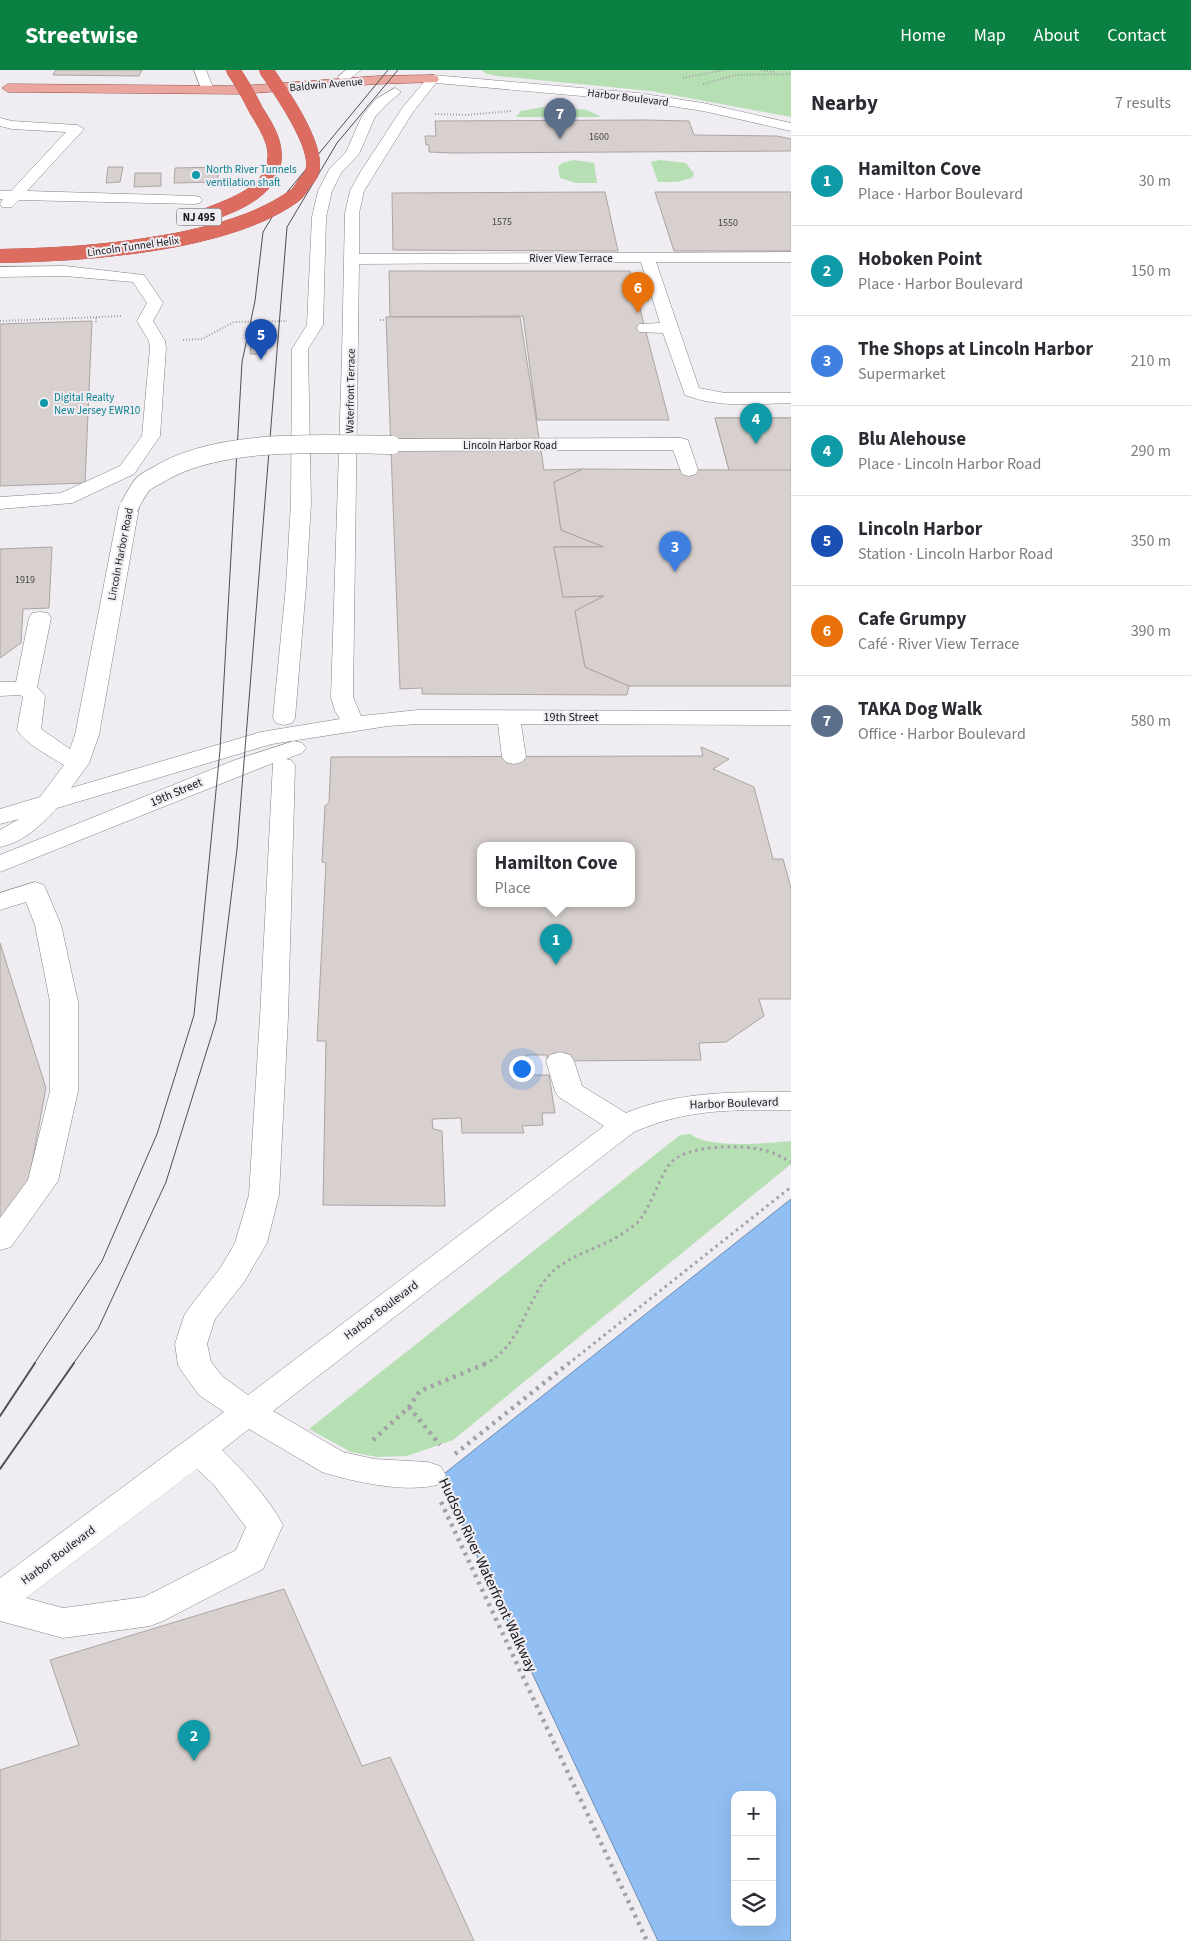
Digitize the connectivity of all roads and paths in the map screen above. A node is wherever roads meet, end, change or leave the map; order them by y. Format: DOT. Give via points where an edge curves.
graph roads {
  1 [pos="200,70"];
  2 [pos="233,70"];
  3 [pos="266,70"];
  4 [pos="449,70"];
  5 [pos="761,70"];
  6 [pos="360,72"];
  7 [pos="710,72"];
  8 [pos="785,74"];
  9 [pos="791,74"];
  10 [pos="433,75"];
  11 [pos="723,77"];
  12 [pos="700,86"];
  13 [pos="207,87"];
  14 [pos="395,92"];
  15 [pos="0,99"];
  16 [pos="0,122"];
  17 [pos="791,127"];
  18 [pos="7,196"];
  19 [pos="195,200"];
  20 [pos="0,211"];
  21 [pos="190,220"];
  22 [pos="143,231"];
  23 [pos="0,242"];
  24 [pos="0,256"];
  25 [pos="647,258"];
  26 [pos="791,258"];
  27 [pos="351,259"];
  28 [pos="0,272"];
  29 [pos="122,316"];
  30 [pos="96,318"];
  31 [pos="315,320"];
  32 [pos="380,320"];
  33 [pos="386,320"];
  34 [pos="0,321"];
  35 [pos="96,324"];
  36 [pos="645,328"];
  37 [pos="671,328"];
  38 [pos="157,341"];
  39 [pos="791,398"];
  40 [pos="689,470"];
  41 [pos="0,503"];
  42 [pos="40,618"];
  43 [pos="26,688"];
  44 [pos="0,690"];
  45 [pos="508,717"];
  46 [pos="284,718"];
  47 [pos="790,720"];
  48 [pos="354,724"];
  49 [pos="514,757"];
  50 [pos="77,763"];
  51 [pos="283,766"];
  52 [pos="48,802"];
  53 [pos="0,817"];
  54 [pos="0,840"];
  55 [pos="0,864"];
  56 [pos="0,902"];
  57 [pos="560,1061"];
  58 [pos="791,1101"];
  59 [pos="624,1125"];
  60 [pos="791,1162"];
  61 [pos="791,1187"];
  62 [pos="0,1240"];
  63 [pos="409,1407"];
  64 [pos="248,1412"];
  65 [pos="199,1449"];
  66 [pos="345,1465"];
  67 [pos="439,1466"];
  68 [pos="0,1598"];
  69 [pos="0,1606"];
  70 [pos="647,1941"];
  1 -- 13 [label="street"];
  2 -- 21 [label="highway, Lincoln Tunnel Helix / NJ 495, bridge" via="271,138 275,158 272,172 264,184 243,200"];
  3 -- 24 [label="highway, Lincoln Tunnel Helix / NJ 495, bridge" via="296,118 312,158 309,179 288,200 231,225 167,242 90,252"];
  4 -- 10 [label="main road"];
  5 -- 8 [label="path"];
  6 -- 10 [label="main road, Baldwin Avenue"];
  6 -- 13 [label="main road, Baldwin Avenue" via="344,78"];
  7 -- 11 [label="path"];
  8 -- 9 [label="path"];
  8 -- 11 [label="path"];
  10 -- 13 [label="main road, Baldwin Avenue" via="255,90"];
  10 -- 17 [label="street, Harbor Boulevard" via="638,97 703,107"];
  10 -- 27 [label="street, Waterfront Terrace" via="357,191 352,213"];
  11 -- 12 [label="path"];
  13 -- 15 [label="main road, Baldwin Avenue" via="12,82"];
  14 -- 31 [label="street" via="369,116 352,154 335,171 325,191 320,217"];
  16 -- 18 [label="street" via="78,129"];
  18 -- 19 [label="street"];
  18 -- 20 [label="street"];
  22 -- 23 [label="highway, Lincoln Tunnel Helix" via="69,240"];
  25 -- 26 [label="street, River View Terrace"];
  25 -- 27 [label="street, River View Terrace"];
  25 -- 37 [label="street"];
  27 -- 48 [label="street, Waterfront Terrace" via="342,697"];
  28 -- 38 [label="street" via="65,271 138,278 156,304 145,321"];
  29 -- 30 [label="path"];
  30 -- 34 [label="path"];
  30 -- 35 [label="path"];
  31 -- 38 [label="path" via="234,322 202,339"];
  31 -- 46 [label="street" via="315,326 300,349 301,503"];
  32 -- 33 [label="path"];
  36 -- 37 [label="street"];
  37 -- 39 [label="street" via="689,388 695,393 741,398"];
  38 -- 41 [label="street" via="151,436 128,470 65,499"];
  40 -- 50 [label="street, Lincoln Harbor Road, bridge" via="681,444 272,446 209,454 182,462 151,478 133,495 87,735"];
  42 -- 43 [label="street"];
  43 -- 44 [label="street"];
  43 -- 50 [label="street" via="34,696 29,730"];
  45 -- 47 [label="street, 19th Street"];
  45 -- 48 [label="street, 19th Street" via="403,717"];
  45 -- 49 [label="street"];
  48 -- 52 [label="street, 19th Street" via="245,743"];
  48 -- 55 [label="street, 19th Street" via="234,768"];
  50 -- 52 [label="street, Lincoln Harbor Road"];
  51 -- 64 [label="street" via="264,1194 251,1243 233,1274 200,1316 191,1344 195,1365 211,1386"];
  52 -- 53 [label="street, 19th Street"];
  52 -- 54 [label="street, Lincoln Harbor Road" via="28,824"];
  56 -- 62 [label="street" via="35,890 48,925 64,1002 64,1091 43,1181"];
  57 -- 59 [label="street" via="569,1091"];
  58 -- 59 [label="street, Harbor Boulevard" via="689,1103 655,1111"];
  59 -- 64 [label="street, Harbor Boulevard"];
  60 -- 63 [label="path" via="743,1146 698,1151 670,1162 639,1221 617,1238 579,1254 557,1268 546,1280 510,1342 490,1362 420,1391"];
  61 -- 67 [label="path, Hudson River Waterfront Walkway"];
  63 -- 66 [label="path"];
  63 -- 67 [label="path"];
  64 -- 65 [label="street, Harbor Boulevard"];
  64 -- 66 [label="street" via="334,1462"];
  65 -- 68 [label="street, Harbor Boulevard"];
  65 -- 69 [label="street" via="226,1476 265,1525 250,1560 150,1611 63,1623"];
  66 -- 67 [label="street" via="374,1472"];
  67 -- 70 [label="path, Hudson River Waterfront Walkway"];
}
